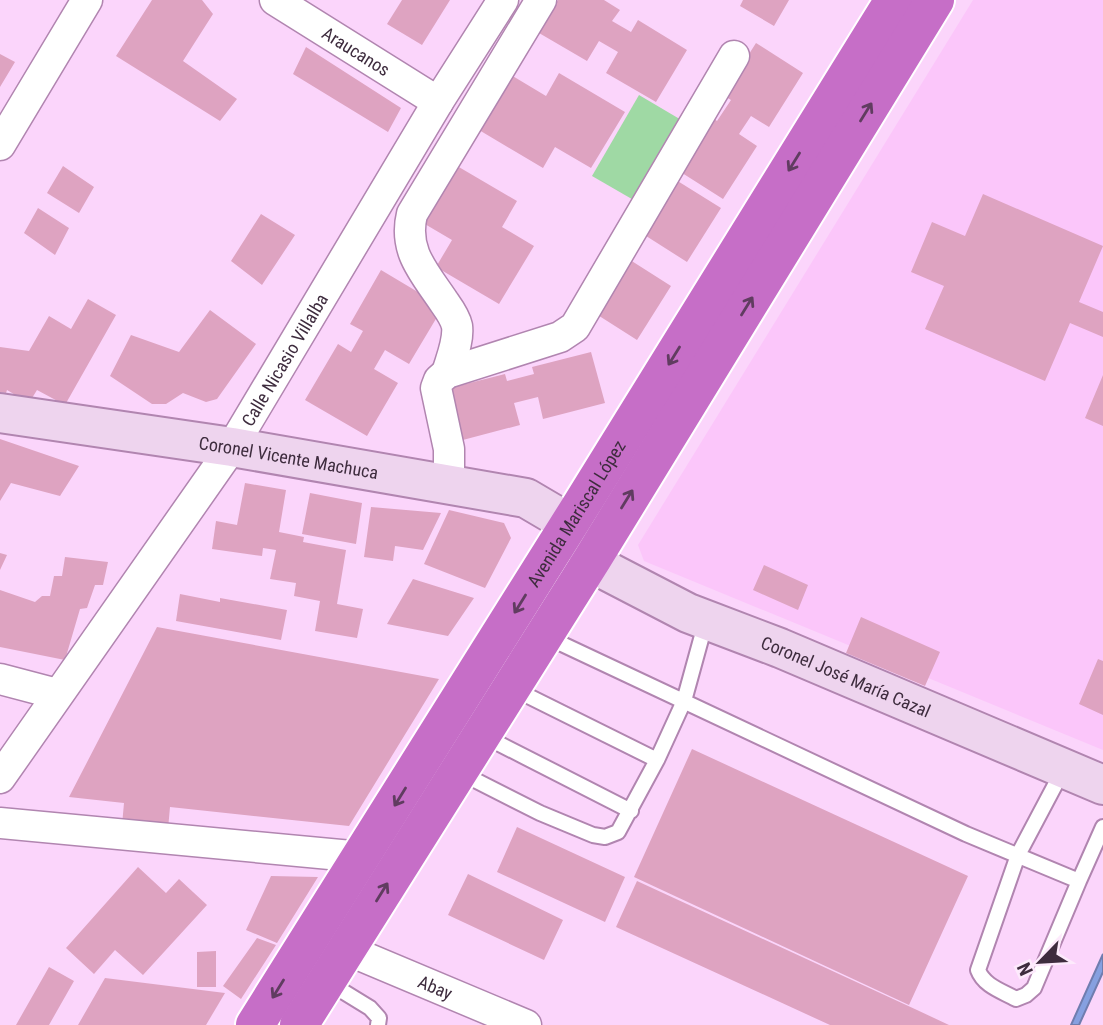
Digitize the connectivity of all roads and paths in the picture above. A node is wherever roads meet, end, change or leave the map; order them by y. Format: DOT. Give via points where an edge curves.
graph roads {
  1 [pos="87,0"];
  2 [pos="275,0"];
  3 [pos="503,0"];
  4 [pos="541,0"];
  5 [pos="894,0"];
  6 [pos="936,0"];
  7 [pos="734,56"];
  8 [pos="438,102"];
  9 [pos="0,145"];
  10 [pos="447,373"];
  11 [pos="0,413"];
  12 [pos="232,447"];
  13 [pos="449,485"];
  14 [pos="569,525"];
  15 [pos="593,558"];
  16 [pos="706,620"];
  17 [pos="544,635"];
  18 [pos="0,679"];
  19 [pos="511,687"];
  20 [pos="57,694"];
  21 [pos="684,701"];
  22 [pos="481,735"];
  23 [pos="657,760"];
  24 [pos="1063,768"];
  25 [pos="458,772"];
  26 [pos="0,778"];
  27 [pos="1103,785"];
  28 [pos="631,811"];
  29 [pos="0,823"];
  30 [pos="1103,827"];
  31 [pos="1018,855"];
  32 [pos="362,857"];
  33 [pos="1079,881"];
  34 [pos="335,965"];
  35 [pos="255,1025"];
  36 [pos="299,1025"];
  37 [pos="378,1025"];
  38 [pos="526,1025"];
  1 -- 9 [label="street"];
  2 -- 8 [label="street, Araucanos"];
  3 -- 8 [label="street, Calle Nicasio Villalba"];
  4 -- 10 [label="street" via="412,214 409,240 414,257 457,324"];
  5 -- 14 [label="highway, Avenida Mariscal López, one-way"];
  15 -- 6 [label="highway, Avenida Mariscal López, one-way"];
  7 -- 10 [label="street" via="575,327 559,337"];
  8 -- 12 [label="street, Calle Nicasio Villalba"];
  10 -- 13 [label="street" via="436,388 449,449"];
  11 -- 12 [label="street, Coronel Vicente Machuca"];
  12 -- 13 [label="street, Coronel Vicente Machuca"];
  12 -- 20 [label="street, Calle Nicasio Villalba"];
  13 -- 14 [label="street, Coronel Vicente Machuca" via="526,498"];
  14 -- 15 [label="street, Coronel José María Cazal"];
  14 -- 32 [label="highway, Avenida Mariscal López, one-way"];
  15 -- 16 [label="street, Coronel José María Cazal" via="609,572"];
  15 -- 17 [label="highway, Avenida Mariscal López"];
  16 -- 21 [label="lane"];
  16 -- 24 [label="street, Coronel José María Cazal"];
  17 -- 19 [label="highway, Avenida Mariscal López"];
  17 -- 21 [label="lane"];
  18 -- 20 [label="street"];
  19 -- 22 [label="highway, Avenida Mariscal López"];
  19 -- 23 [label="lane"];
  20 -- 26 [label="street, Calle Nicasio Villalba"];
  21 -- 23 [label="lane"];
  21 -- 31 [label="lane"];
  22 -- 25 [label="highway, Avenida Mariscal López"];
  22 -- 28 [label="lane"];
  23 -- 28 [label="lane"];
  24 -- 27 [label="street, Coronel José María Cazal"];
  24 -- 31 [label="lane"];
  25 -- 28 [label="lane" via="593,835 618,832"];
  34 -- 25 [label="highway, Avenida Mariscal López, one-way"];
  29 -- 32 [label="street"];
  30 -- 33 [label="lane"];
  31 -- 33 [label="lane"];
  31 -- 33 [label="lane" via="978,970 981,978 1016,999 1034,988"];
  32 -- 35 [label="highway, Avenida Mariscal López, one-way"];
  34 -- 36 [label="highway, Avenida Mariscal López"];
  34 -- 37 [label="lane" via="379,1018"];
  34 -- 38 [label="street, Abay"];
}
